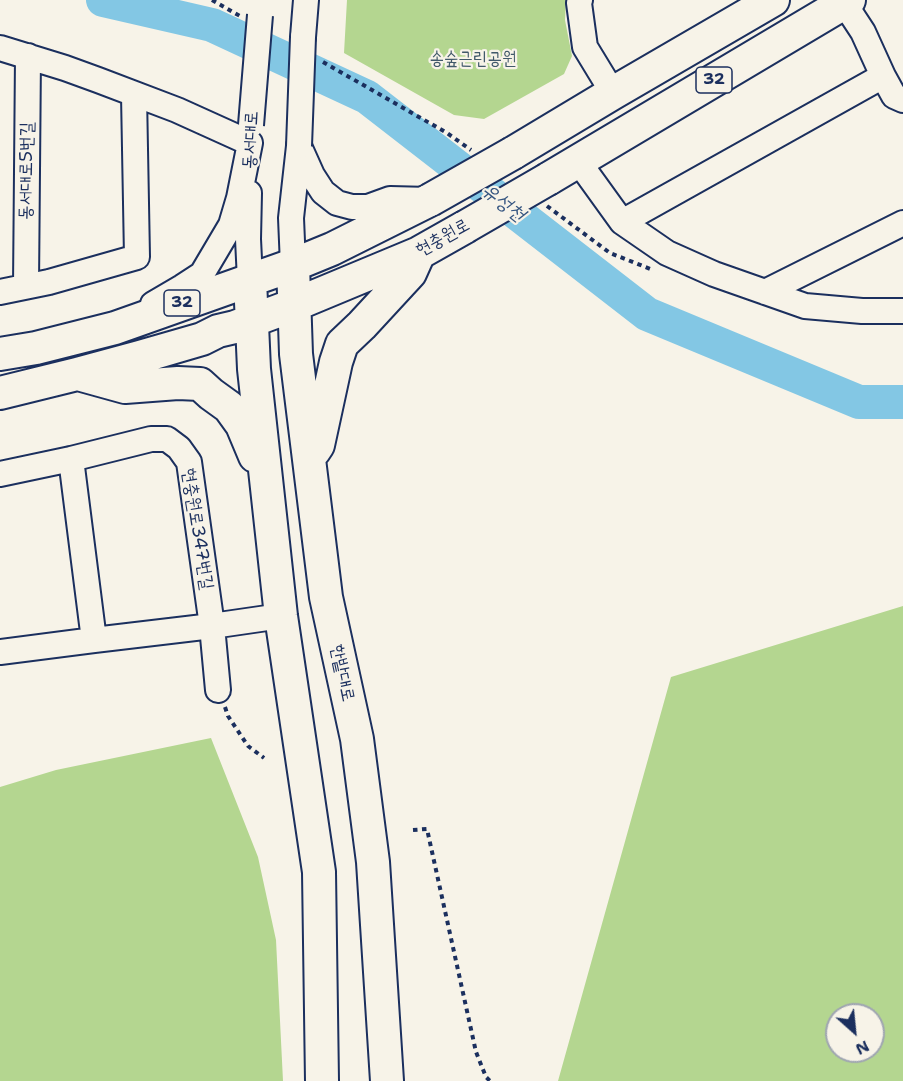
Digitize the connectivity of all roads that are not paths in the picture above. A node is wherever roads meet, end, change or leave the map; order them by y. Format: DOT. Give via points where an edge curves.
graph roads {
  1 [pos="306,0"];
  2 [pos="580,0"];
  3 [pos="773,0"];
  4 [pos="847,1"];
  5 [pos="261,8"];
  6 [pos="0,48"];
  7 [pos="28,56"];
  8 [pos="883,76"];
  9 [pos="613,93"];
  10 [pos="134,95"];
  11 [pos="903,100"];
  12 [pos="251,134"];
  13 [pos="299,146"];
  14 [pos="578,161"];
  15 [pos="430,200"];
  16 [pos="622,222"];
  17 [pos="903,222"];
  18 [pos="419,253"];
  19 [pos="293,265"];
  20 [pos="250,280"];
  21 [pos="26,286"];
  22 [pos="0,292"];
  23 [pos="765,292"];
  24 [pos="294,305"];
  25 [pos="903,311"];
  26 [pos="252,320"];
  27 [pos="115,328"];
  28 [pos="0,354"];
  29 [pos="77,374"];
  30 [pos="0,393"];
  31 [pos="71,459"];
  32 [pos="309,459"];
  33 [pos="0,474"];
  34 [pos="266,477"];
  35 [pos="281,616"];
  36 [pos="212,627"];
  37 [pos="94,640"];
  38 [pos="0,652"];
  39 [pos="218,690"];
  40 [pos="322,1081"];
  41 [pos="387,1081"];
  1 -- 13 [label="street, bridge"];
  2 -- 9 [label="street" via="585,46"];
  3 -- 9 [label="main road, 32"];
  4 -- 8 [label="street"];
  4 -- 14 [label="main road, 현충원로 / 32"];
  5 -- 12 [label="street, 동서대로, bridge"];
  6 -- 7 [label="street"];
  7 -- 10 [label="street"];
  7 -- 21 [label="street, 동서대로5번길"];
  8 -- 11 [label="street" via="894,96"];
  8 -- 16 [label="street"];
  9 -- 15 [label="main road, 32, bridge"];
  10 -- 12 [label="street"];
  10 -- 21 [label="street" via="137,257"];
  12 -- 20 [label="street, 동서대로"];
  12 -- 27 [label="street" via="231,225 202,274"];
  13 -- 15 [label="street" via="323,192 337,203 368,207 390,199"];
  13 -- 19 [label="street" via="291,218"];
  14 -- 16 [label="street"];
  14 -- 18 [label="main road, 현충원로 / 32, bridge"];
  15 -- 19 [label="main road, 32"];
  16 -- 23 [label="street" via="667,253"];
  17 -- 23 [label="street"];
  18 -- 24 [label="main road, 현충원로 / 32"];
  18 -- 32 [label="main road" via="410,273 342,344 318,445"];
  19 -- 20 [label="main road, 32"];
  19 -- 24 [label="main road, 한밭대로"];
  20 -- 26 [label="main road"];
  20 -- 27 [label="main road, 32"];
  21 -- 22 [label="street"];
  23 -- 25 [label="street" via="805,306"];
  24 -- 26 [label="main road, 현충원로 / 32"];
  24 -- 32 [label="main road, 한밭대로"];
  26 -- 29 [label="main road, 현충원로" via="202,339"];
  26 -- 34 [label="main road"];
  27 -- 28 [label="main road, 32"];
  29 -- 30 [label="main road, 현충원로"];
  29 -- 34 [label="main road" via="125,387 200,384 229,407 242,425"];
  31 -- 33 [label="street"];
  31 -- 36 [label="street, 현충원로347번길" via="151,439 167,439 178,448 189,462"];
  31 -- 37 [label="street"];
  32 -- 41 [label="main road, 한밭대로" via="326,597 357,739 374,862"];
  34 -- 35 [label="main road"];
  35 -- 36 [label="street"];
  35 -- 40 [label="main road" via="319,872"];
  36 -- 37 [label="street"];
  36 -- 39 [label="street, 현충원로347번길"];
  37 -- 38 [label="street"];
}
